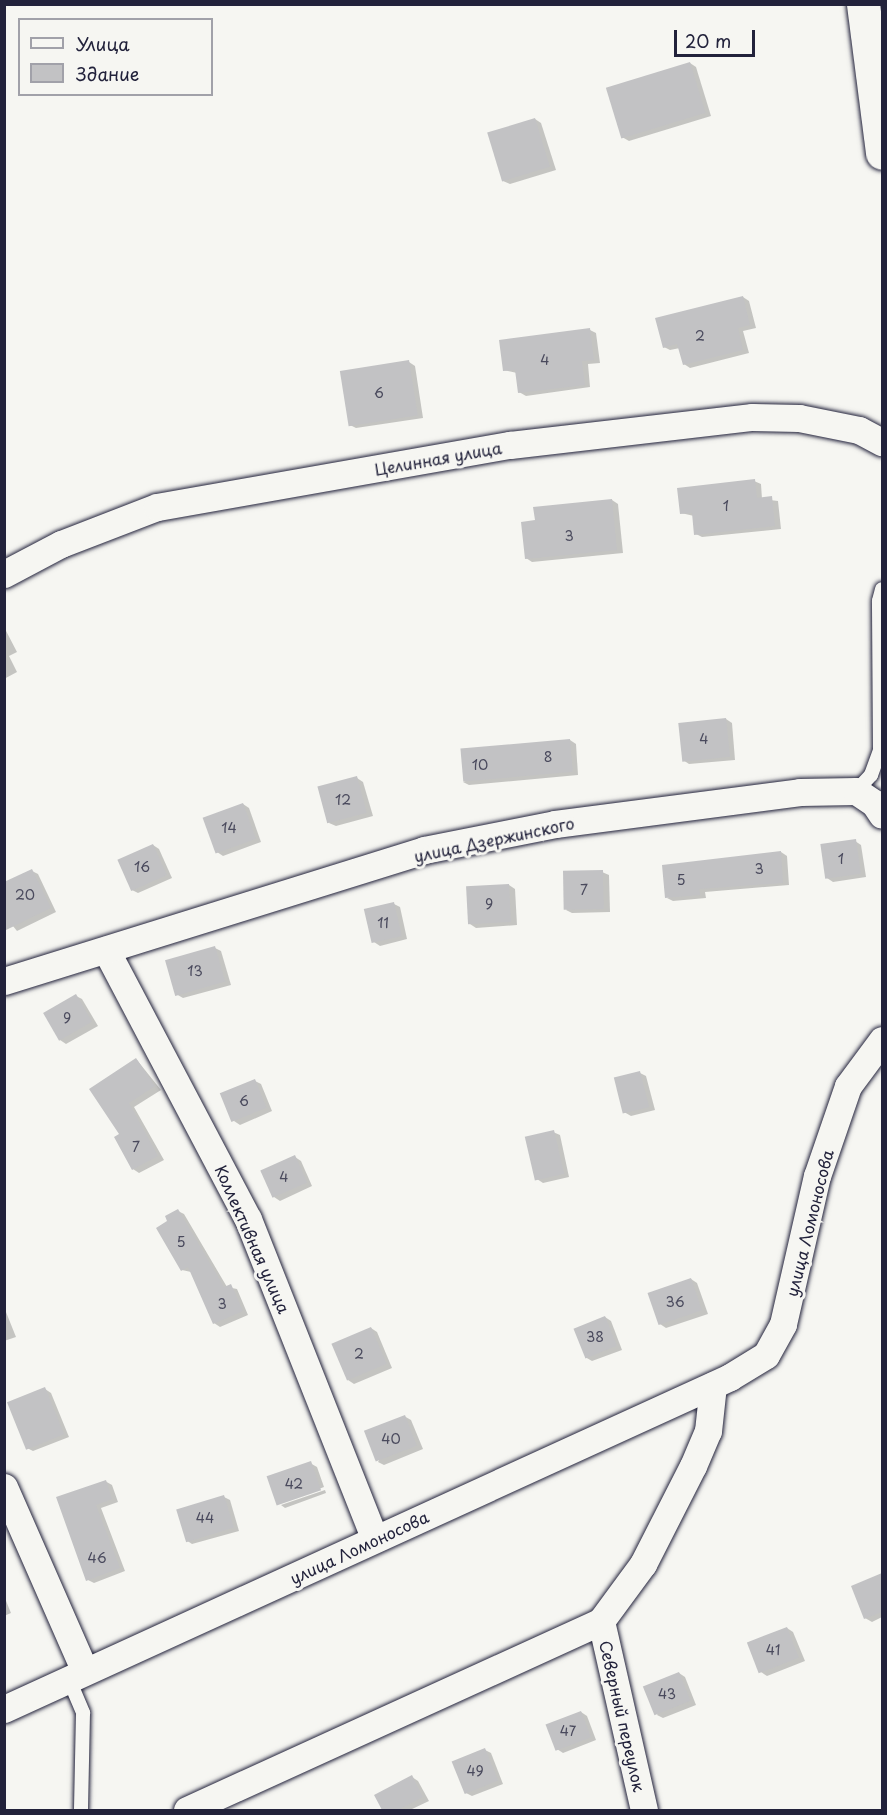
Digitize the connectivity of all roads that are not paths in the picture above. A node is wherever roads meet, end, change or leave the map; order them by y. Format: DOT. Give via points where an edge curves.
graph roads {
  1 [pos="862,4"];
  2 [pos="882,153"];
  3 [pos="882,442"];
  4 [pos="4,574"];
  5 [pos="882,589"];
  6 [pos="856,791"];
  7 [pos="882,815"];
  8 [pos="106,950"];
  9 [pos="4,981"];
  10 [pos="882,1040"];
  11 [pos="713,1385"];
  12 [pos="4,1487"];
  13 [pos="375,1539"];
  14 [pos="601,1621"];
  15 [pos="76,1673"];
  16 [pos="4,1709"];
  17 [pos="81,1810"];
  18 [pos="187,1810"];
  19 [pos="644,1810"];
  1 -- 2 [label="street"];
  3 -- 4 [label="street, Целинная улица" via="859,430 799,418 752,417 510,445 157,507 61,544"];
  5 -- 6 [label="lane" via="880,750 871,775"];
  6 -- 7 [label="street" via="874,803"];
  6 -- 8 [label="street, улица Дзержинского" via="800,792 675,806 424,850"];
  8 -- 9 [label="street, улица Дзержинского"];
  8 -- 13 [label="street, Коллективная улица" via="248,1220"];
  10 -- 11 [label="street, улица Ломоносова" via="848,1086 817,1176 783,1324 765,1355"];
  11 -- 13 [label="street, улица Ломоносова"];
  11 -- 14 [label="street" via="708,1431 693,1467 643,1564"];
  12 -- 15 [label="street"];
  13 -- 15 [label="street, улица Ломоносова" via="201,1621"];
  14 -- 18 [label="street"];
  14 -- 19 [label="street, Северный переулок"];
  15 -- 16 [label="street, улица Ломоносова"];
  15 -- 17 [label="lane" via="83,1713"];
}
